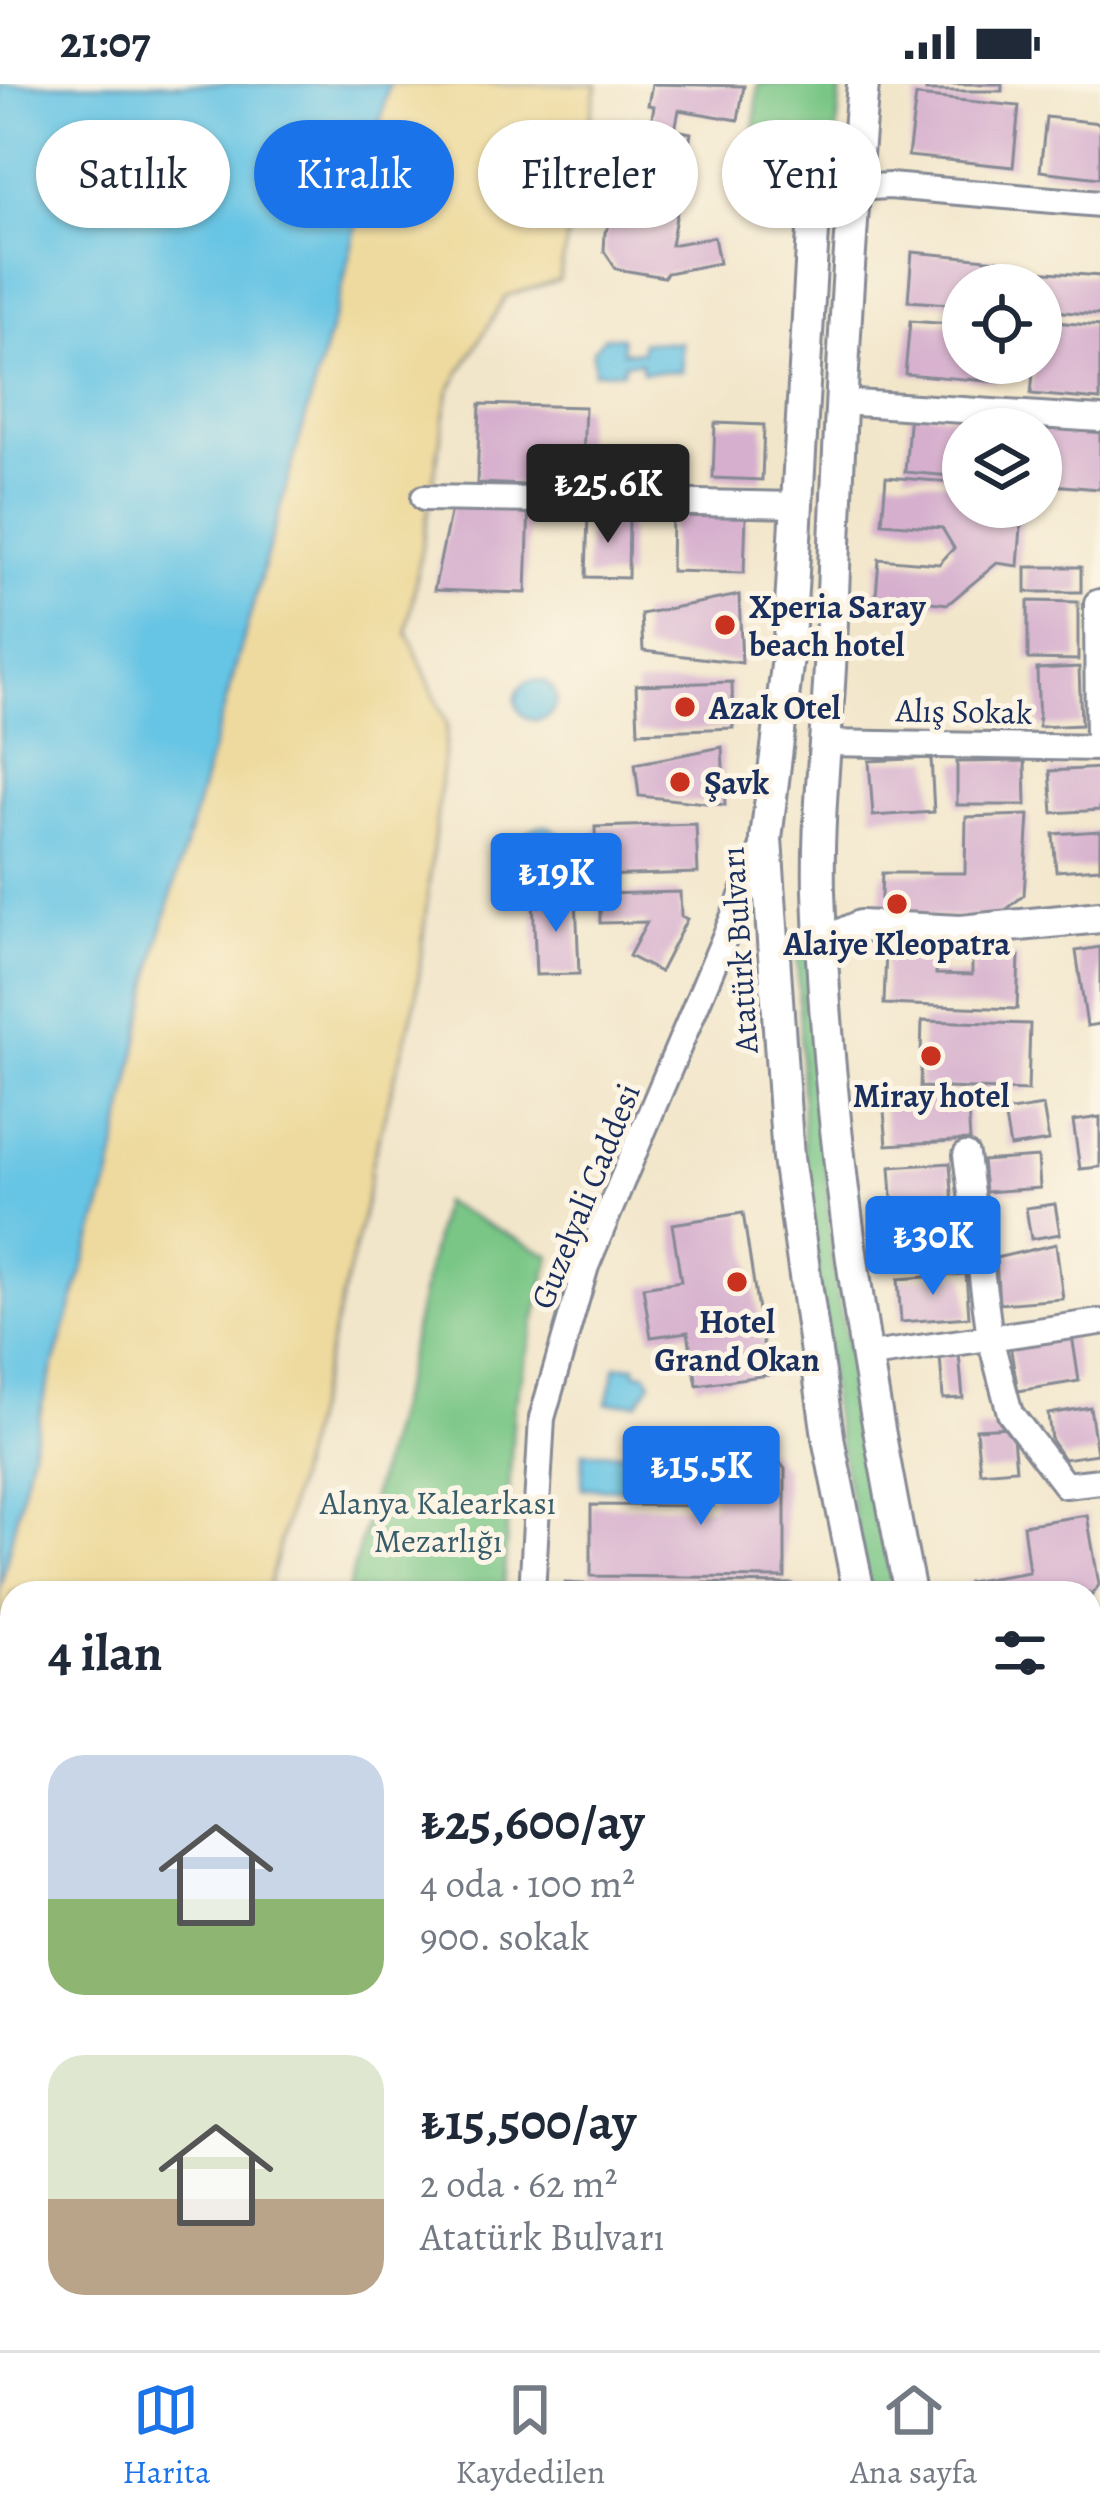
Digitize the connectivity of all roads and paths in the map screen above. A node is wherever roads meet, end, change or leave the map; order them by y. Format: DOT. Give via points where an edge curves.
graph roads {
  1 [pos="863,84"];
  2 [pos="860,120"];
  3 [pos="881,186"];
  4 [pos="1100,204"];
  5 [pos="813,228"];
  6 [pos="852,228"];
  7 [pos="841,402"];
  8 [pos="1100,418"];
  9 [pos="424,498"];
  10 [pos="798,506"];
  11 [pos="1100,602"];
  12 [pos="827,742"];
  13 [pos="1099,748"];
  14 [pos="766,839"];
  15 [pos="819,842"];
  16 [pos="820,895"];
  17 [pos="772,901"];
  18 [pos="1100,917"];
  19 [pos="860,926"];
  20 [pos="823,944"];
  21 [pos="966,1154"];
  22 [pos="1100,1322"];
  23 [pos="990,1338"];
  24 [pos="864,1357"];
  25 [pos="1100,1481"];
  26 [pos="533,1581"];
  27 [pos="857,1581"];
  28 [pos="908,1581"];
  1 -- 2 [label="street"];
  3 -- 4 [label="street"];
  5 -- 10 [label="street, Atatürk Bulvarı"];
  6 -- 7 [label="street"];
  7 -- 8 [label="street"];
  7 -- 12 [label="street"];
  9 -- 10 [label="street"];
  10 -- 14 [label="street, Atatürk Bulvarı"];
  11 -- 13 [label="street"];
  12 -- 13 [label="street, Alış Sokak"];
  12 -- 15 [label="street"];
  14 -- 15 [label="street" via="770,830 790,826"];
  14 -- 17 [label="street, Atatürk Bulvarı"];
  14 -- 26 [label="street, Guzelyali Caddesi" via="586,1266 542,1418"];
  15 -- 16 [label="street"];
  16 -- 17 [label="street" via="797,905"];
  16 -- 19 [label="street"];
  16 -- 20 [label="street"];
  17 -- 27 [label="street, Atatürk Bulvarı" via="788,1158"];
  18 -- 19 [label="street" via="961,931"];
  19 -- 20 [label="street"];
  20 -- 24 [label="street" via="837,1146"];
  21 -- 23 [label="street"];
  22 -- 23 [label="street"];
  23 -- 24 [label="street"];
  23 -- 25 [label="street" via="1010,1413 1065,1485"];
  24 -- 28 [label="street"];
}
